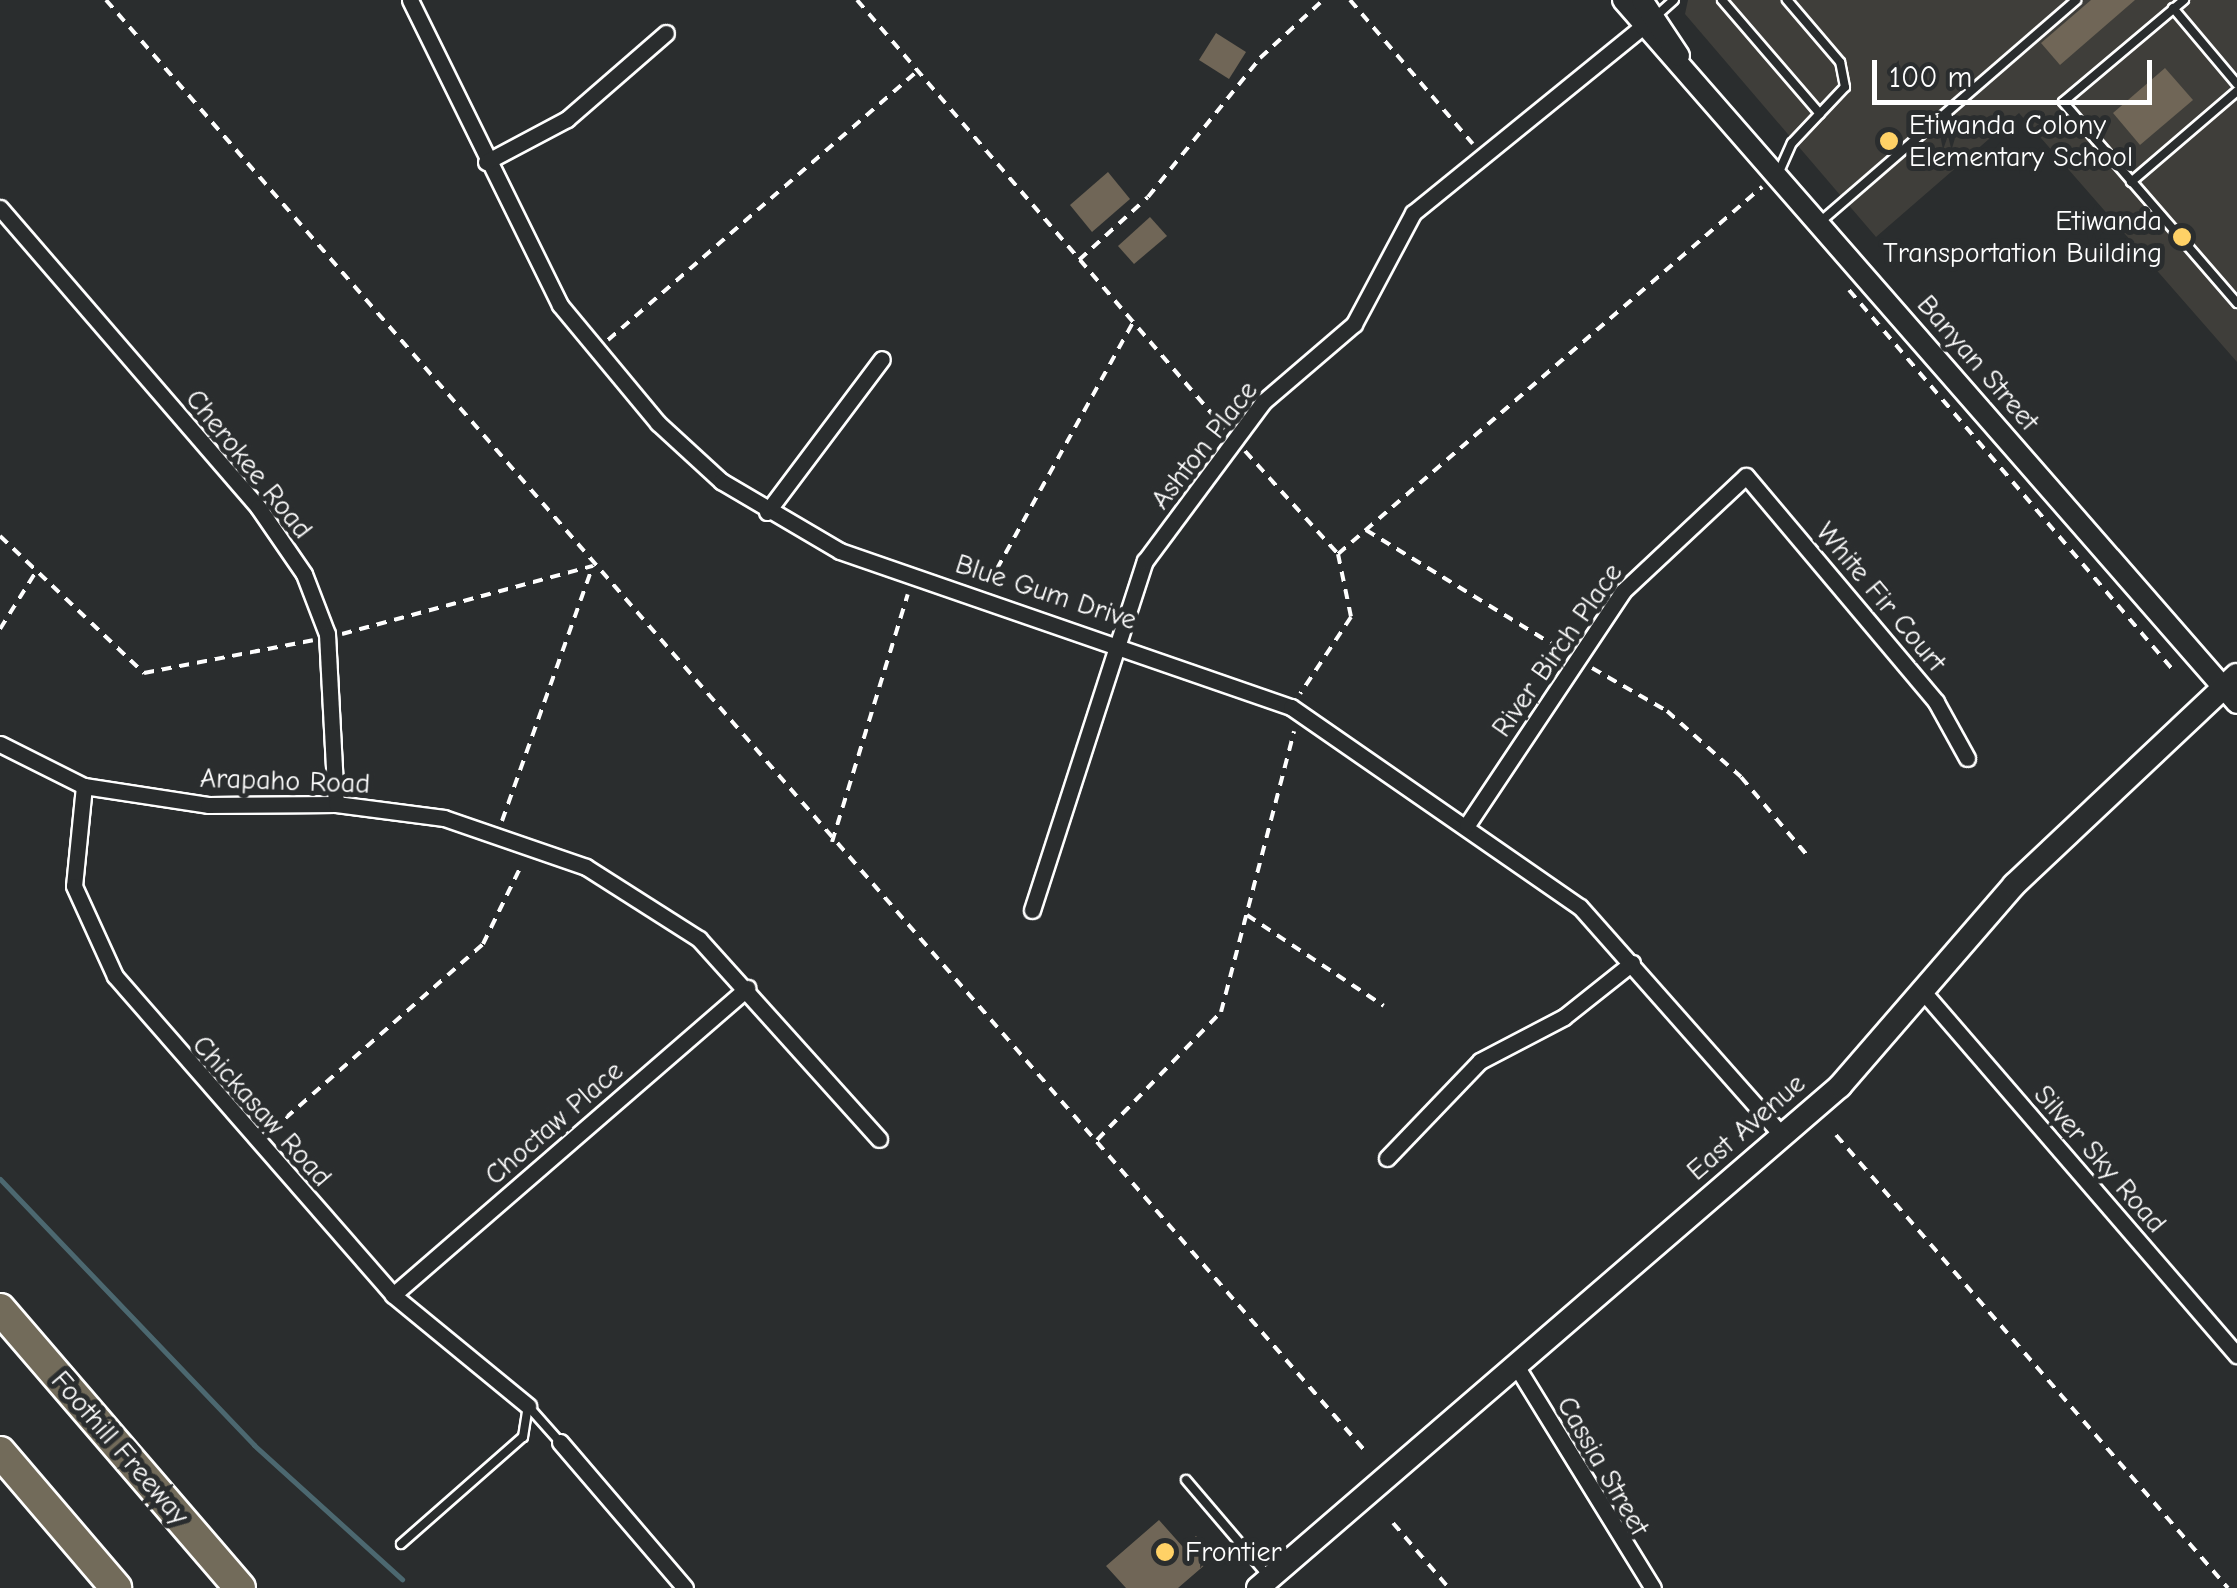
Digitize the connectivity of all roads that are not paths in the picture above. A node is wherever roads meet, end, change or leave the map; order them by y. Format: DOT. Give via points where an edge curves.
graph roads {
  1 [pos="410,0"];
  2 [pos="1623,0"];
  3 [pos="1674,0"];
  4 [pos="1722,0"];
  5 [pos="1787,0"];
  6 [pos="2076,0"];
  7 [pos="2184,0"];
  8 [pos="2173,8"];
  9 [pos="1647,14"];
  10 [pos="666,33"];
  11 [pos="2237,88"];
  12 [pos="1820,114"];
  13 [pos="486,162"];
  14 [pos="1778,174"];
  15 [pos="2131,182"];
  16 [pos="0,208"];
  17 [pos="1820,222"];
  18 [pos="2237,303"];
  19 [pos="882,359"];
  20 [pos="1746,476"];
  21 [pos="767,512"];
  22 [pos="1117,640"];
  23 [pos="2233,689"];
  24 [pos="0,744"];
  25 [pos="1967,758"];
  26 [pos="84,786"];
  27 [pos="336,804"];
  28 [pos="1467,825"];
  29 [pos="1032,910"];
  30 [pos="1632,962"];
  31 [pos="748,988"];
  32 [pos="1926,996"];
  33 [pos="1782,1135"];
  34 [pos="879,1140"];
  35 [pos="1387,1158"];
  36 [pos="393,1295"];
  37 [pos="0,1308"];
  38 [pos="2237,1354"];
  39 [pos="1515,1364"];
  40 [pos="528,1406"];
  41 [pos="560,1442"];
  42 [pos="0,1452"];
  43 [pos="1186,1480"];
  44 [pos="401,1544"];
  45 [pos="1264,1583"];
  46 [pos="116,1588"];
  47 [pos="240,1588"];
  48 [pos="685,1588"];
  49 [pos="1653,1588"];
  1 -- 13 [label="street, Blue Gum Drive"];
  2 -- 9 [label="street, Banyan Street"];
  3 -- 9 [label="lane"];
  4 -- 12 [label="lane"];
  5 -- 12 [label="lane" via="1840,62 1845,87"];
  6 -- 17 [label="lane"];
  7 -- 8 [label="lane"];
  8 -- 11 [label="lane"];
  8 -- 15 [label="lane" via="2063,102"];
  9 -- 14 [label="street, Banyan Street"];
  9 -- 22 [label="street, Ashton Place" via="1413,213 1354,324 1263,402 1145,561"];
  10 -- 13 [label="street" via="567,119"];
  11 -- 15 [label="lane"];
  12 -- 14 [label="lane"];
  13 -- 21 [label="street, Blue Gum Drive" via="560,305 658,423"];
  14 -- 17 [label="street, Banyan Street"];
  15 -- 18 [label="lane"];
  16 -- 27 [label="street, Cherokee Road" via="258,507 304,574 327,638"];
  17 -- 23 [label="street, Banyan Street"];
  19 -- 21 [label="street"];
  20 -- 25 [label="street, White Fir Court" via="1936,702"];
  20 -- 28 [label="street, River Birch Place" via="1624,591"];
  21 -- 22 [label="street, Blue Gum Drive" via="840,551"];
  22 -- 28 [label="street, Blue Gum Drive" via="1295,709"];
  22 -- 29 [label="street, Ashton Place"];
  23 -- 32 [label="main road, East Avenue" via="2014,885"];
  24 -- 26 [label="street, Arapaho Road"];
  26 -- 27 [label="street, Arapaho Road" via="208,805"];
  26 -- 36 [label="street, Chickasaw Road" via="72,856 98,946"];
  27 -- 31 [label="street, Arapaho Road" via="530,844 641,898"];
  28 -- 30 [label="street, Blue Gum Drive" via="1580,906"];
  30 -- 33 [label="street, Blue Gum Drive"];
  30 -- 35 [label="street" via="1564,1016 1480,1061"];
  31 -- 34 [label="street, Arapaho Road"];
  31 -- 36 [label="street, Choctaw Place"];
  32 -- 33 [label="main road, East Avenue"];
  32 -- 38 [label="street, Silver Sky Road"];
  33 -- 39 [label="main road, East Avenue"];
  36 -- 40 [label="street, Chickasaw Road"];
  37 -- 47 [label="highway, Foothill Freeway"];
  39 -- 45 [label="main road, East Avenue"];
  39 -- 49 [label="street, Cassia Street"];
  40 -- 41 [label="lane"];
  40 -- 44 [label="lane" via="523,1437"];
  41 -- 48 [label="street"];
  42 -- 46 [label="highway"];
  43 -- 45 [label="lane"];
}
